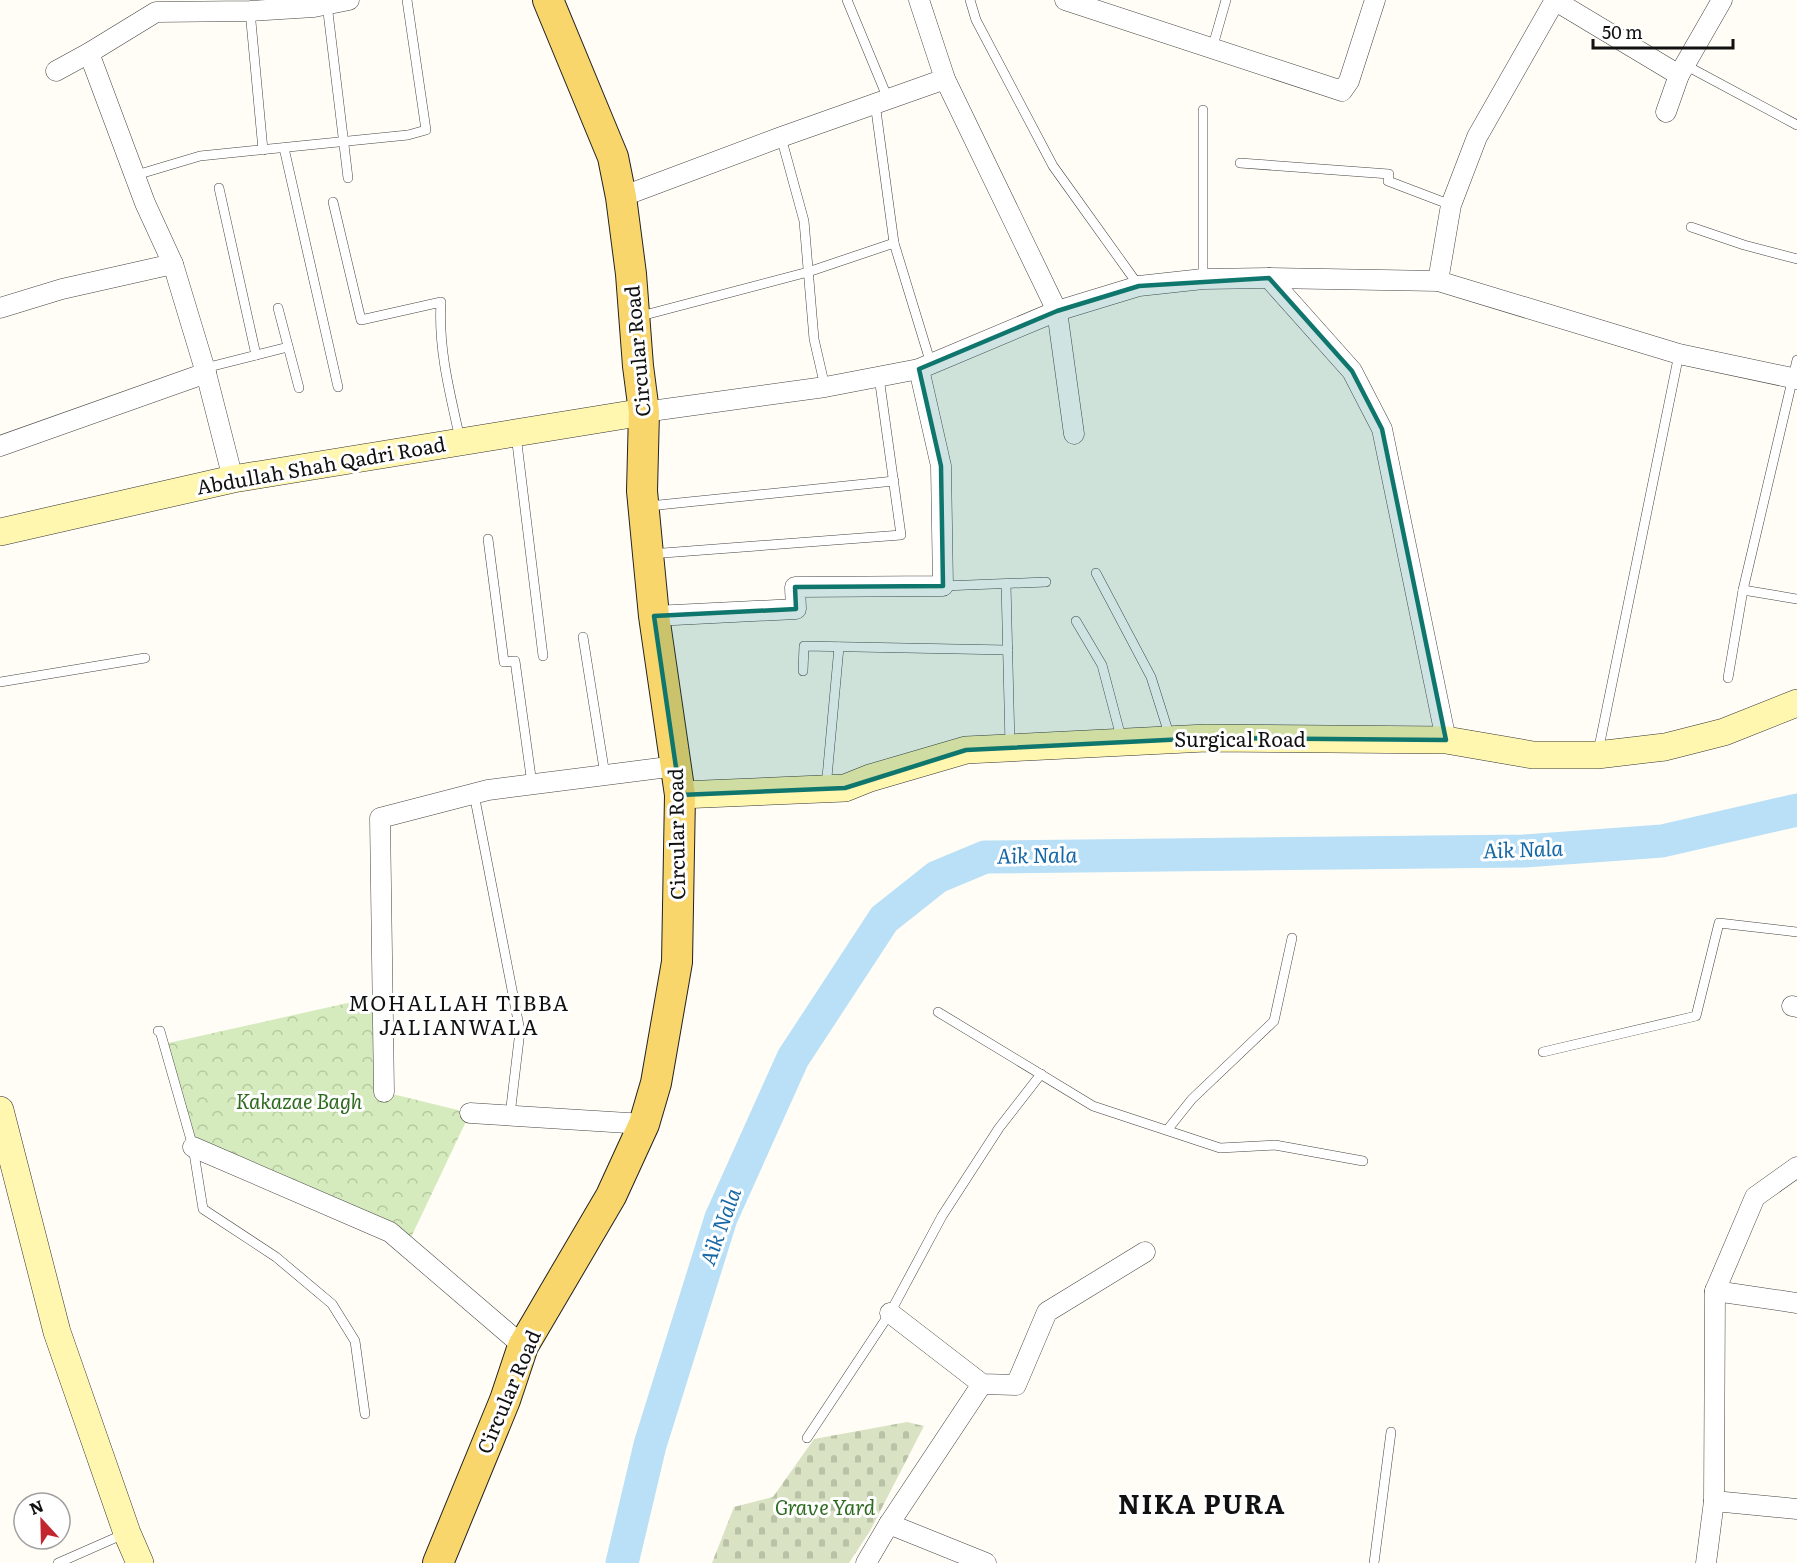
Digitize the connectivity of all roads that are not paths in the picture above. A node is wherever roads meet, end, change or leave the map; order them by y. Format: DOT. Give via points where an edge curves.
graph roads {
  1 [pos="349,0"];
  2 [pos="407,0"];
  3 [pos="549,0"];
  4 [pos="848,0"];
  5 [pos="919,0"];
  6 [pos="970,0"];
  7 [pos="1226,0"];
  8 [pos="1375,0"];
  9 [pos="1554,0"];
  10 [pos="1722,0"];
  11 [pos="1070,1"];
  12 [pos="314,4"];
  13 [pos="151,6"];
  14 [pos="250,12"];
  15 [pos="1212,49"];
  16 [pos="88,54"];
  17 [pos="1682,70"];
  18 [pos="56,71"];
  19 [pos="945,79"];
  20 [pos="881,101"];
  21 [pos="1203,111"];
  22 [pos="1666,112"];
  23 [pos="1797,125"];
  24 [pos="781,137"];
  25 [pos="345,142"];
  26 [pos="284,148"];
  27 [pos="263,150"];
  28 [pos="1239,163"];
  29 [pos="143,173"];
  30 [pos="348,178"];
  31 [pos="219,188"];
  32 [pos="621,197"];
  33 [pos="333,202"];
  34 [pos="1451,205"];
  35 [pos="1691,227"];
  36 [pos="894,243"];
  37 [pos="1797,259"];
  38 [pos="173,264"];
  39 [pos="808,272"];
  40 [pos="1269,278"];
  41 [pos="1203,279"];
  42 [pos="1438,281"];
  43 [pos="1139,286"];
  44 [pos="0,308"];
  45 [pos="278,308"];
  46 [pos="1057,311"];
  47 [pos="634,318"];
  48 [pos="288,347"];
  49 [pos="1679,354"];
  50 [pos="256,355"];
  51 [pos="925,367"];
  52 [pos="206,371"];
  53 [pos="1796,373"];
  54 [pos="879,376"];
  55 [pos="338,387"];
  56 [pos="825,387"];
  57 [pos="298,388"];
  58 [pos="644,412"];
  59 [pos="516,433"];
  60 [pos="1074,434"];
  61 [pos="461,442"];
  62 [pos="0,446"];
  63 [pos="233,479"];
  64 [pos="894,481"];
  65 [pos="644,506"];
  66 [pos="0,532"];
  67 [pos="488,539"];
  68 [pos="648,554"];
  69 [pos="1096,573"];
  70 [pos="1046,582"];
  71 [pos="1006,584"];
  72 [pos="943,586"];
  73 [pos="1743,590"];
  74 [pos="1797,599"];
  75 [pos="654,616"];
  76 [pos="1076,621"];
  77 [pos="583,637"];
  78 [pos="839,647"];
  79 [pos="1008,650"];
  80 [pos="543,656"];
  81 [pos="145,658"];
  82 [pos="803,671"];
  83 [pos="1728,678"];
  84 [pos="0,681"];
  85 [pos="1797,704"];
  86 [pos="1171,740"];
  87 [pos="1446,740"];
  88 [pos="1122,742"];
  89 [pos="1010,747"];
  90 [pos="1597,755"];
  91 [pos="605,775"];
  92 [pos="678,780"];
  93 [pos="532,784"];
  94 [pos="826,789"];
  95 [pos="474,794"];
  96 [pos="1797,932"];
  97 [pos="1292,938"];
  98 [pos="938,1012"];
  99 [pos="158,1031"];
  100 [pos="1543,1052"];
  101 [pos="1041,1074"];
  102 [pos="384,1092"];
  103 [pos="0,1110"];
  104 [pos="470,1113"];
  105 [pos="510,1115"];
  106 [pos="644,1124"];
  107 [pos="1168,1130"];
  108 [pos="193,1147"];
  109 [pos="1363,1161"];
  110 [pos="1797,1167"];
  111 [pos="1145,1252"];
  112 [pos="1715,1291"];
  113 [pos="1797,1303"];
  114 [pos="890,1313"];
  115 [pos="523,1346"];
  116 [pos="982,1384"];
  117 [pos="365,1414"];
  118 [pos="1391,1432"];
  119 [pos="807,1438"];
  120 [pos="1714,1501"];
  121 [pos="1797,1509"];
  122 [pos="889,1524"];
  123 [pos="127,1533"];
  124 [pos="58,1563"];
  125 [pos="140,1563"];
  126 [pos="438,1563"];
  127 [pos="866,1563"];
  128 [pos="986,1563"];
  129 [pos="1374,1563"];
  130 [pos="1706,1563"];
  1 -- 12 [label="street"];
  2 -- 25 [label="lane" via="426,130"];
  3 -- 32 [label="main road, Circular Road" via="613,157"];
  4 -- 20 [label="lane"];
  5 -- 19 [label="street"];
  6 -- 43 [label="lane" via="976,20 1053,166"];
  7 -- 15 [label="lane"];
  8 -- 15 [label="street" via="1349,81 1342,91"];
  9 -- 17 [label="street"];
  9 -- 34 [label="street" via="1477,137"];
  10 -- 17 [label="street"];
  11 -- 15 [label="street"];
  12 -- 14 [label="street"];
  12 -- 25 [label="lane"];
  13 -- 14 [label="street"];
  13 -- 16 [label="street"];
  14 -- 27 [label="lane"];
  16 -- 18 [label="street"];
  16 -- 38 [label="street" via="145,203"];
  17 -- 22 [label="street"];
  17 -- 23 [label="lane"];
  19 -- 20 [label="street"];
  19 -- 46 [label="street"];
  20 -- 24 [label="street"];
  20 -- 36 [label="lane"];
  21 -- 41 [label="lane"];
  24 -- 32 [label="street"];
  24 -- 39 [label="lane" via="804,221"];
  25 -- 26 [label="lane"];
  25 -- 30 [label="lane"];
  26 -- 27 [label="lane"];
  26 -- 55 [label="lane"];
  27 -- 29 [label="lane" via="200,156"];
  28 -- 34 [label="lane" via="1389,174 1388,181"];
  31 -- 50 [label="lane"];
  32 -- 47 [label="main road, Circular Road"];
  33 -- 61 [label="lane" via="361,320 441,302 445,370"];
  34 -- 42 [label="street"];
  35 -- 37 [label="lane"];
  36 -- 39 [label="lane"];
  36 -- 51 [label="lane"];
  38 -- 44 [label="street" via="62,289"];
  38 -- 52 [label="street"];
  39 -- 47 [label="lane"];
  39 -- 56 [label="lane" via="814,339"];
  40 -- 41 [label="street"];
  40 -- 42 [label="street"];
  40 -- 87 [label="street" via="1352,370 1382,429"];
  41 -- 43 [label="street"];
  42 -- 49 [label="street"];
  43 -- 46 [label="street"];
  45 -- 48 [label="lane"];
  46 -- 51 [label="street"];
  46 -- 60 [label="street"];
  47 -- 58 [label="main road, Circular Road"];
  48 -- 50 [label="lane"];
  48 -- 57 [label="lane"];
  49 -- 53 [label="street"];
  49 -- 90 [label="lane"];
  50 -- 52 [label="lane"];
  51 -- 54 [label="street"];
  51 -- 72 [label="street" via="941,466"];
  52 -- 62 [label="street"];
  52 -- 63 [label="street"];
  53 -- 73 [label="lane"];
  54 -- 56 [label="street"];
  54 -- 64 [label="lane"];
  56 -- 58 [label="street"];
  58 -- 59 [label="street, Abdullah Shah Qadri Road"];
  58 -- 65 [label="main road, Circular Road"];
  59 -- 61 [label="street, Abdullah Shah Qadri Road"];
  59 -- 80 [label="lane"];
  61 -- 63 [label="street, Abdullah Shah Qadri Road"];
  63 -- 66 [label="street, Abdullah Shah Qadri Road"];
  64 -- 65 [label="lane"];
  64 -- 68 [label="lane" via="901,535"];
  65 -- 68 [label="main road, Circular Road"];
  67 -- 93 [label="lane" via="504,662 515,661"];
  68 -- 75 [label="main road, Circular Road"];
  69 -- 86 [label="lane" via="1151,677"];
  70 -- 71 [label="lane"];
  71 -- 72 [label="lane"];
  71 -- 79 [label="lane"];
  72 -- 75 [label="street" via="795,587 796,609"];
  73 -- 74 [label="lane"];
  73 -- 83 [label="lane"];
  75 -- 92 [label="main road, Circular Road"];
  76 -- 88 [label="lane" via="1102,665"];
  77 -- 91 [label="lane"];
  78 -- 79 [label="lane"];
  78 -- 82 [label="lane" via="804,646"];
  78 -- 94 [label="lane"];
  79 -- 89 [label="lane"];
  81 -- 84 [label="lane"];
  85 -- 90 [label="street, Surgical Road" via="1724,732 1665,747"];
  86 -- 87 [label="street, Surgical Road"];
  86 -- 88 [label="street, Surgical Road"];
  87 -- 90 [label="street, Surgical Road" via="1533,755"];
  88 -- 89 [label="street, Surgical Road"];
  89 -- 94 [label="street, Surgical Road" via="966,750 845,788"];
  91 -- 92 [label="street"];
  91 -- 93 [label="street"];
  92 -- 94 [label="street, Surgical Road"];
  92 -- 106 [label="main road, Circular Road" via="677,962 656,1083"];
  93 -- 95 [label="street"];
  95 -- 102 [label="street" via="380,818"];
  95 -- 105 [label="lane" via="520,1031"];
  96 -- 100 [label="lane" via="1719,923 1696,1016"];
  97 -- 107 [label="lane" via="1274,1021 1192,1099"];
  98 -- 101 [label="lane"];
  99 -- 108 [label="lane"];
  101 -- 107 [label="lane" via="1093,1106"];
  101 -- 114 [label="lane" via="999,1128 942,1216"];
  103 -- 123 [label="street" via="57,1332"];
  104 -- 105 [label="street"];
  105 -- 106 [label="street"];
  106 -- 115 [label="main road, Circular Road" via="611,1196"];
  107 -- 109 [label="lane" via="1220,1148 1275,1145"];
  108 -- 115 [label="street" via="390,1232"];
  108 -- 117 [label="lane" via="203,1209 276,1257 332,1304 355,1341"];
  110 -- 112 [label="street" via="1755,1197"];
  111 -- 116 [label="street" via="1047,1312 1016,1385"];
  112 -- 113 [label="street"];
  112 -- 120 [label="street"];
  114 -- 116 [label="street"];
  114 -- 119 [label="lane"];
  115 -- 126 [label="main road, Circular Road"];
  116 -- 122 [label="street"];
  118 -- 129 [label="lane"];
  120 -- 121 [label="street"];
  120 -- 130 [label="street"];
  122 -- 127 [label="street"];
  122 -- 128 [label="street"];
  123 -- 124 [label="lane"];
  123 -- 125 [label="street"];
}
